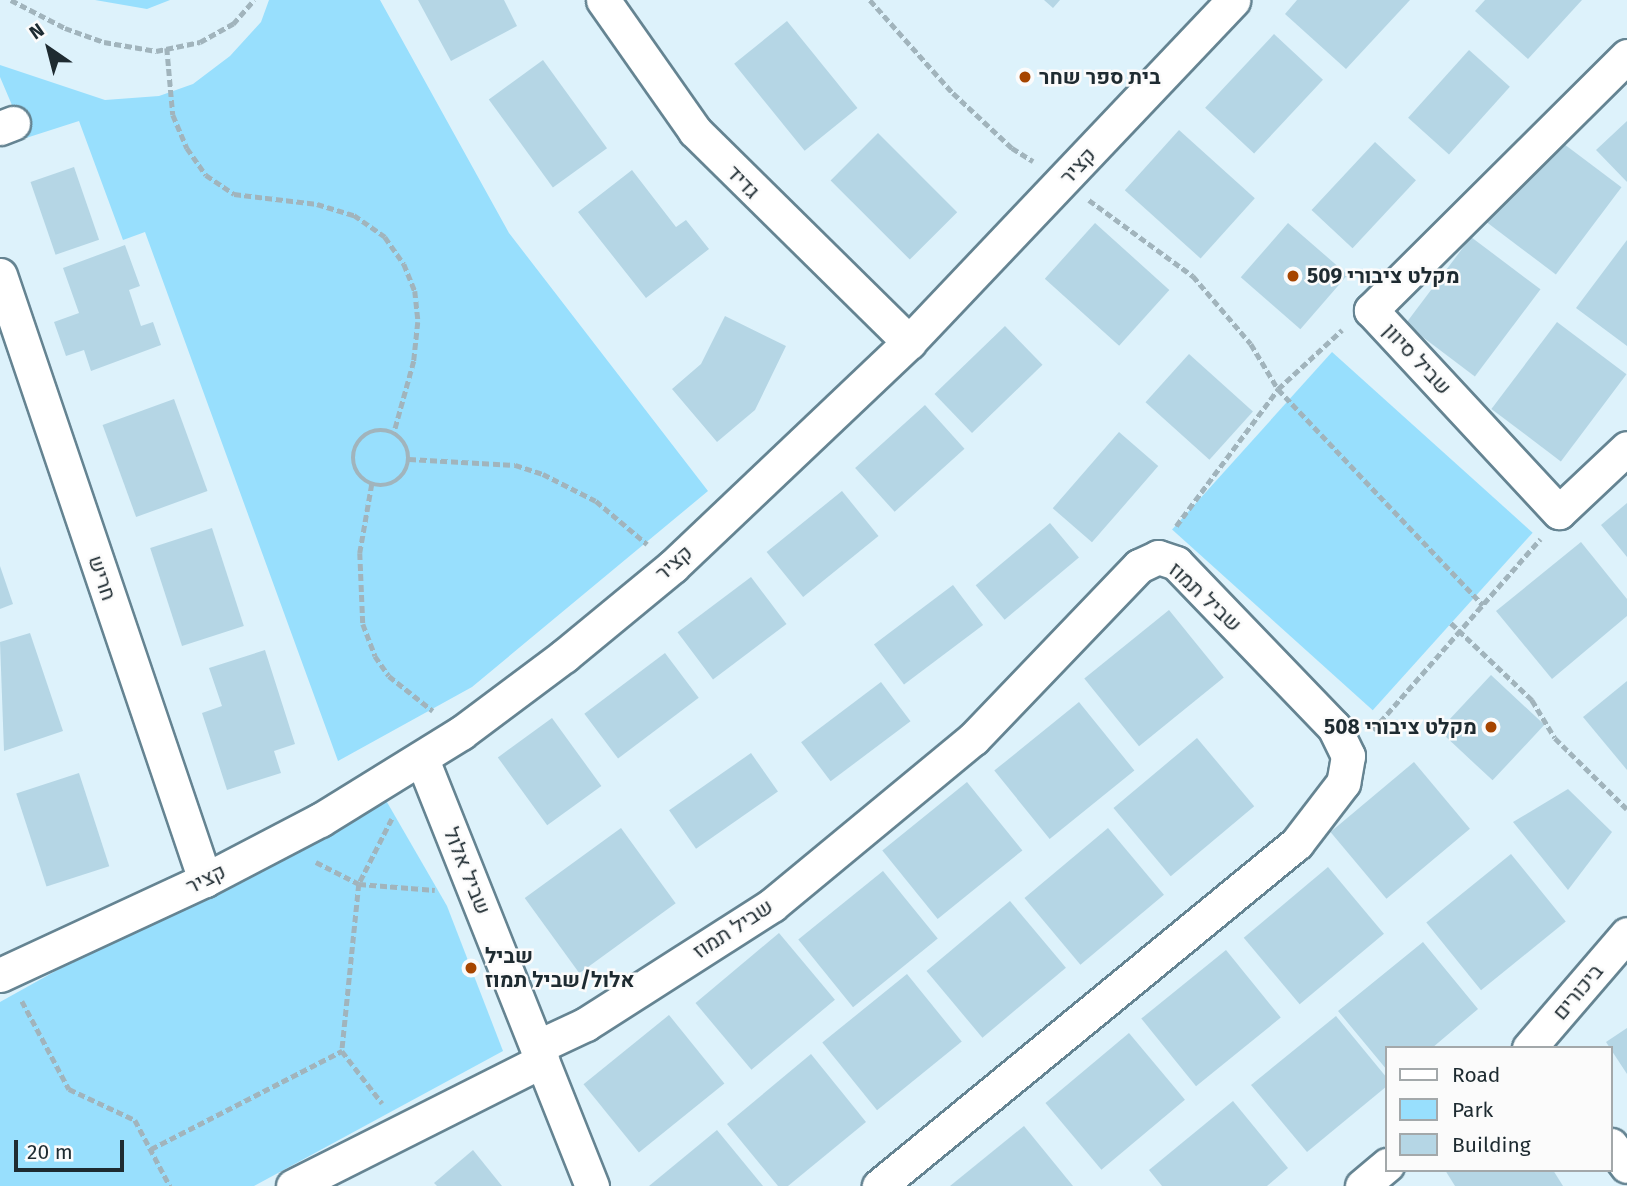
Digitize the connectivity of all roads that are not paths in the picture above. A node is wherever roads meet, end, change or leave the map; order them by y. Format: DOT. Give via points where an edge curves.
graph roads {
  1 [pos="603,0"];
  2 [pos="1233,0"];
  3 [pos="1627,56"];
  4 [pos="0,275"];
  5 [pos="909,342"];
  6 [pos="1627,448"];
  7 [pos="422,759"];
  8 [pos="205,880"];
  9 [pos="1627,934"];
  10 [pos="3,973"];
  11 [pos="1535,1046"];
  12 [pos="540,1054"];
  13 [pos="1613,1147"];
  14 [pos="1386,1166"];
  15 [pos="1627,1166"];
  16 [pos="293,1186"];
  17 [pos="592,1186"];
  18 [pos="879,1186"];
  19 [pos="1362,1186"];
  1 -- 5 [label="street, גדיד" via="695,131"];
  2 -- 5 [label="street, קציר"];
  3 -- 6 [label="street, שביל סיוון" via="1371,310 1559,512"];
  4 -- 8 [label="street, חריש"];
  5 -- 7 [label="street, קציר" via="673,566 564,656"];
  7 -- 8 [label="street, קציר"];
  7 -- 12 [label="street, שביל אלול"];
  8 -- 10 [label="street, קציר"];
  9 -- 11 [label="street, ביכורים"];
  12 -- 16 [label="street"];
  12 -- 17 [label="street, שביל אלול"];
  12 -- 18 [label="street, שביל תמוז" via="772,905 973,739 1139,566 1158,557 1176,564 1334,727 1348,756 1343,783 1297,843"];
  13 -- 15 [label="street"];
  14 -- 19 [label="street"];
}
